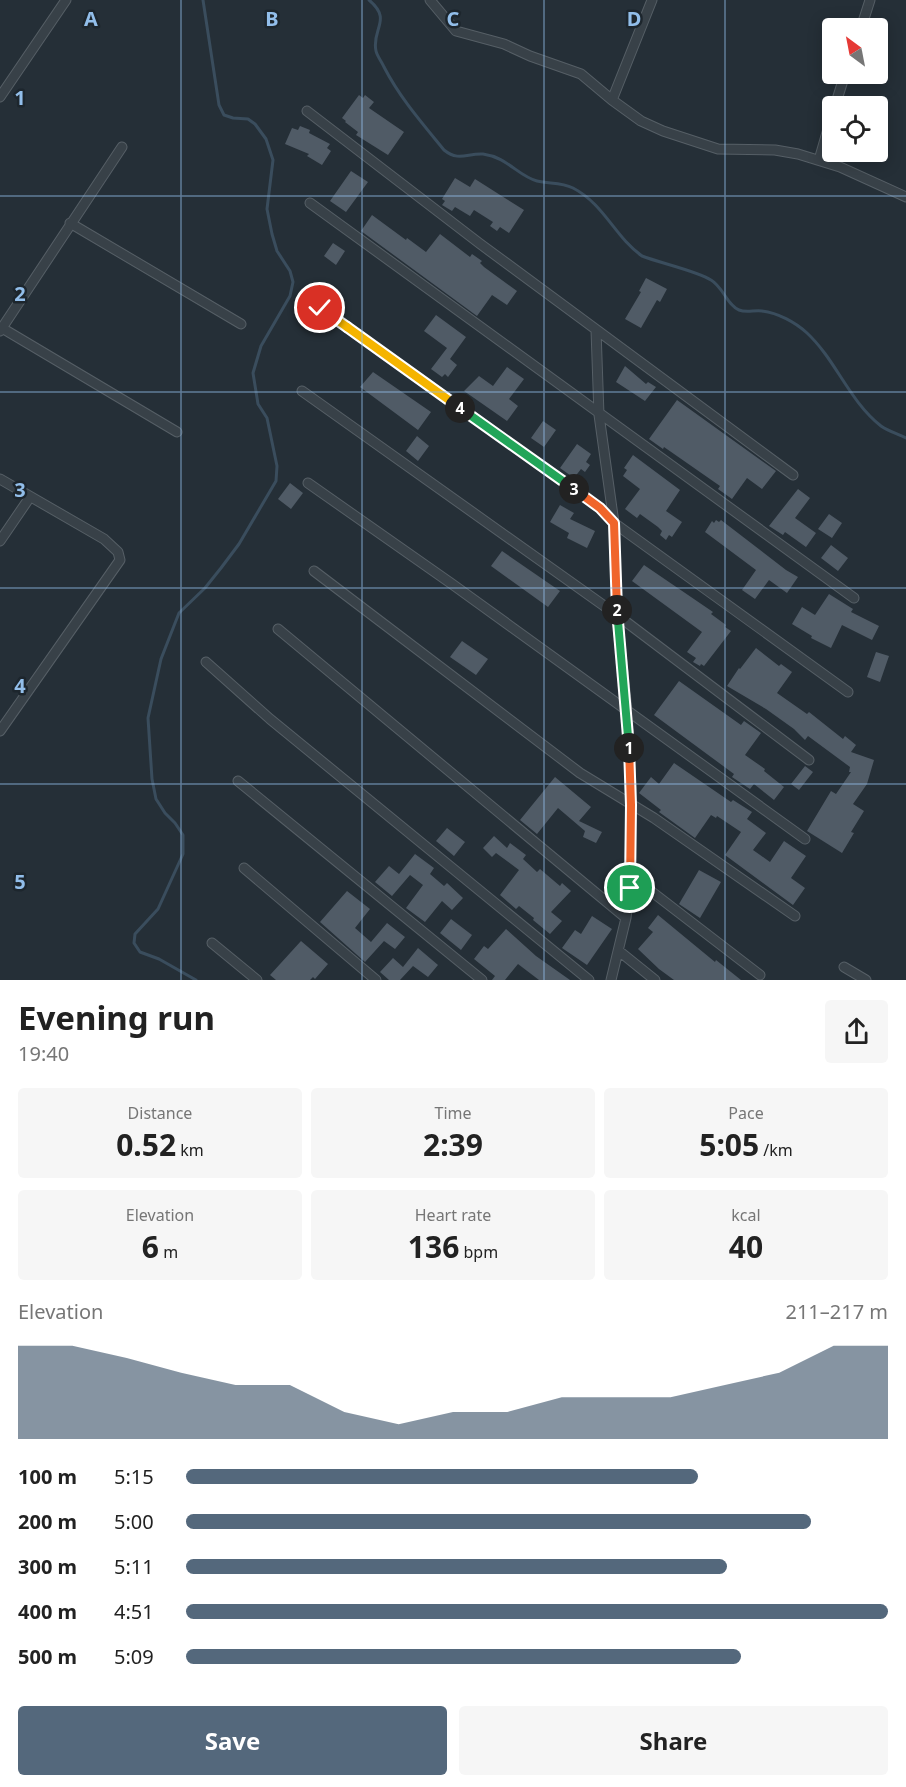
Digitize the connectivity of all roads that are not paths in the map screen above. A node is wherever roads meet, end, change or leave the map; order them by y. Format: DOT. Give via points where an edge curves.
graph roads {
  1 [pos="66,0"];
  2 [pos="430,0"];
  3 [pos="652,0"];
  4 [pos="870,0"];
  5 [pos="864,18"];
  6 [pos="0,97"];
  7 [pos="612,100"];
  8 [pos="307,111"];
  9 [pos="122,147"];
  10 [pos="822,150"];
  11 [pos="819,160"];
  12 [pos="906,198"];
  13 [pos="310,203"];
  14 [pos="70,223"];
  15 [pos="320,308"];
  16 [pos="241,324"];
  17 [pos="1,329"];
  18 [pos="596,330"];
  19 [pos="302,391"];
  20 [pos="599,415"];
  21 [pos="177,432"];
  22 [pos="793,475"];
  23 [pos="0,479"];
  24 [pos="308,483"];
  25 [pos="30,497"];
  26 [pos="614,523"];
  27 [pos="0,542"];
  28 [pos="314,571"];
  29 [pos="854,598"];
  30 [pos="617,615"];
  31 [pos="278,629"];
  32 [pos="206,663"];
  33 [pos="848,692"];
  34 [pos="627,711"];
  35 [pos="0,731"];
  36 [pos="808,760"];
  37 [pos="238,781"];
  38 [pos="631,805"];
  39 [pos="805,839"];
  40 [pos="244,868"];
  41 [pos="630,874"];
  42 [pos="795,916"];
  43 [pos="626,918"];
  44 [pos="212,943"];
  45 [pos="619,951"];
  46 [pos="844,967"];
  47 [pos="760,975"];
  48 [pos="257,980"];
  49 [pos="376,980"];
  50 [pos="482,980"];
  51 [pos="589,980"];
  52 [pos="611,980"];
  53 [pos="655,980"];
  54 [pos="867,980"];
  1 -- 6 [label="street"];
  2 -- 7 [label="street" via="456,31 572,70"];
  3 -- 7 [label="street"];
  4 -- 5 [label="street"];
  7 -- 11 [label="street" via="641,121 699,143 718,148 775,150"];
  8 -- 18 [label="street"];
  9 -- 14 [label="street"];
  10 -- 11 [label="street"];
  11 -- 12 [label="street"];
  13 -- 20 [label="street"];
  14 -- 16 [label="street"];
  14 -- 17 [label="street"];
  15 -- 26 [label="street" via="600,508"];
  17 -- 21 [label="street"];
  18 -- 20 [label="street"];
  18 -- 22 [label="street"];
  19 -- 30 [label="street"];
  20 -- 26 [label="street"];
  20 -- 29 [label="street"];
  23 -- 25 [label="street"];
  24 -- 34 [label="street"];
  25 -- 27 [label="street"];
  25 -- 35 [label="street" via="104,539 118,552 120,560"];
  26 -- 30 [label="street"];
  26 -- 33 [label="street"];
  28 -- 38 [label="street" via="580,773"];
  30 -- 34 [label="street"];
  30 -- 36 [label="street"];
  31 -- 43 [label="street"];
  32 -- 51 [label="street"];
  34 -- 38 [label="street"];
  34 -- 39 [label="street"];
  37 -- 50 [label="street"];
  38 -- 41 [label="street"];
  38 -- 42 [label="street"];
  40 -- 49 [label="street"];
  41 -- 43 [label="street"];
  41 -- 47 [label="street"];
  43 -- 45 [label="street"];
  44 -- 48 [label="street"];
  45 -- 52 [label="street"];
  45 -- 53 [label="street"];
  46 -- 54 [label="street"];
}
